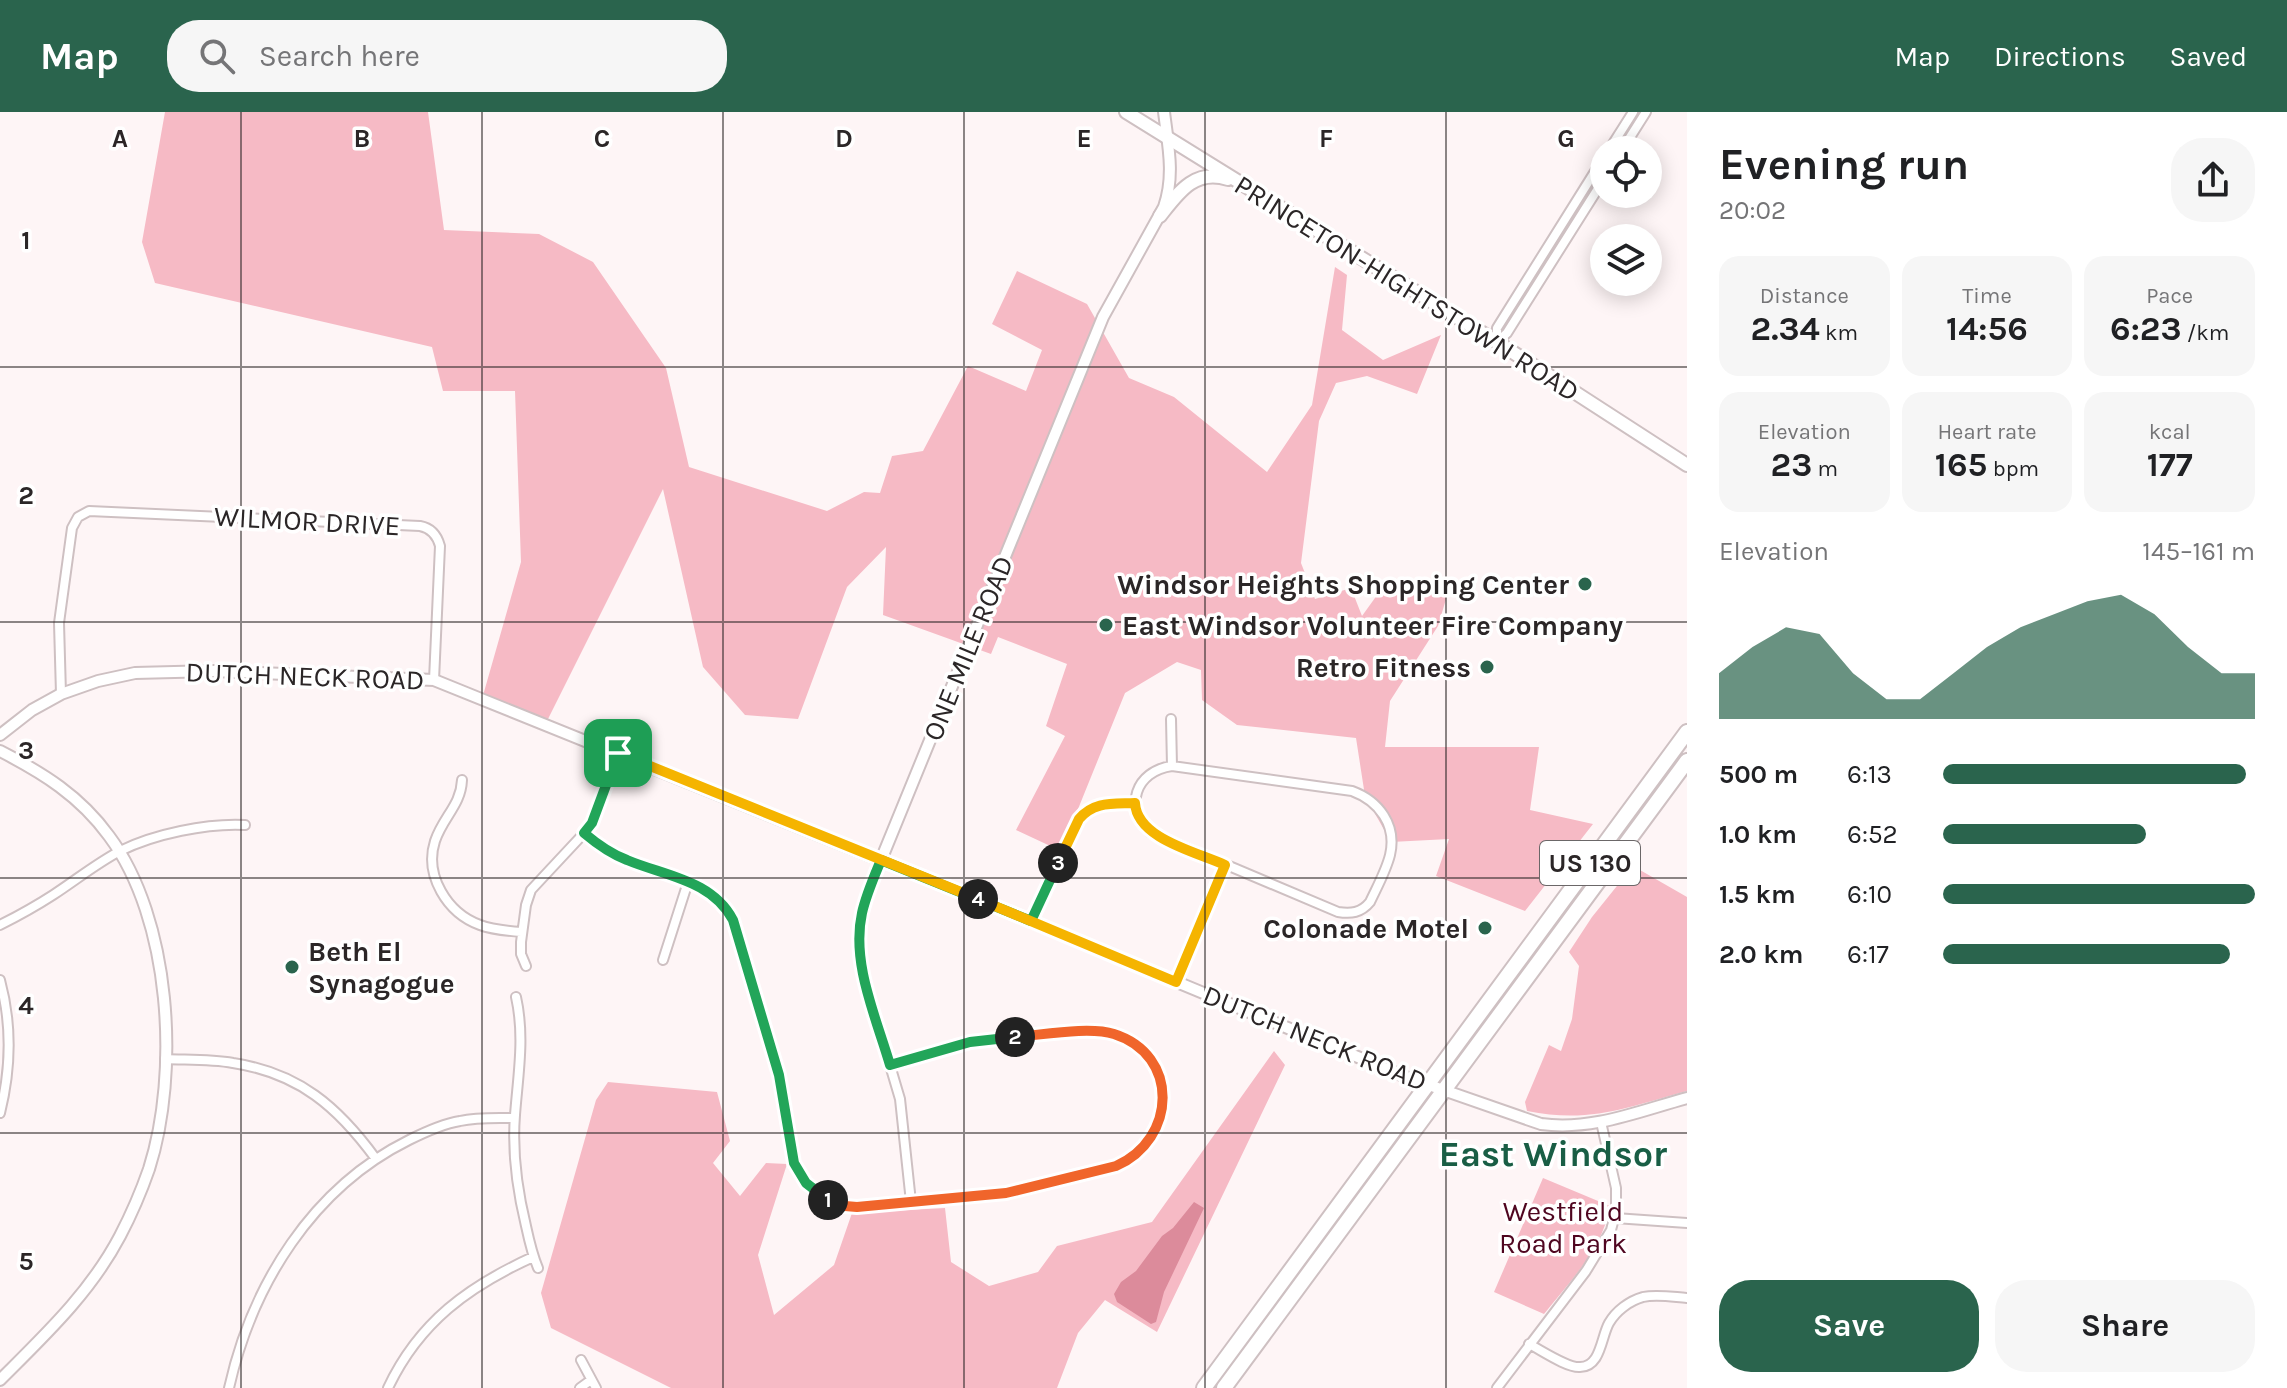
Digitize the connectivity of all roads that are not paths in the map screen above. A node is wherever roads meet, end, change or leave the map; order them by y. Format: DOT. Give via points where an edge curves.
graph roads {
  1 [pos="1126,112"];
  2 [pos="1164,112"];
  3 [pos="1633,112"];
  4 [pos="1646,112"];
  5 [pos="1618,136"];
  6 [pos="1631,136"];
  7 [pos="1168,138"];
  8 [pos="1590,179"];
  9 [pos="1238,183"];
  10 [pos="1590,201"];
  11 [pos="1160,216"];
  12 [pos="1497,342"];
  13 [pos="1687,465"];
  14 [pos="434,680"];
  15 [pos="61,694"];
  16 [pos="1171,719"];
  17 [pos="1687,732"];
  18 [pos="0,735"];
  19 [pos="0,751"];
  20 [pos="618,753"];
  21 [pos="1687,761"];
  22 [pos="1172,766"];
  23 [pos="462,780"];
  24 [pos="1637,800"];
  25 [pos="1135,803"];
  26 [pos="1641,823"];
  27 [pos="245,825"];
  28 [pos="584,833"];
  29 [pos="120,851"];
  30 [pos="881,860"];
  31 [pos="1225,865"];
  32 [pos="688,882"];
  33 [pos="1031,921"];
  34 [pos="0,925"];
  35 [pos="522,932"];
  36 [pos="663,960"];
  37 [pos="526,966"];
  38 [pos="0,980"];
  39 [pos="1176,982"];
  40 [pos="516,997"];
  41 [pos="165,1059"];
  42 [pos="890,1065"];
  43 [pos="1428,1084"];
  44 [pos="1444,1090"];
  45 [pos="1687,1098"];
  46 [pos="0,1113"];
  47 [pos="514,1118"];
  48 [pos="1601,1122"];
  49 [pos="376,1159"];
  50 [pos="911,1202"];
  51 [pos="1615,1218"];
  52 [pos="1687,1223"];
  53 [pos="533,1257"];
  54 [pos="538,1268"];
  55 [pos="1687,1298"];
  56 [pos="1529,1344"];
  57 [pos="581,1360"];
  58 [pos="0,1380"];
  59 [pos="594,1384"];
  60 [pos="229,1388"];
  61 [pos="388,1388"];
  62 [pos="580,1388"];
  63 [pos="1204,1388"];
  64 [pos="1224,1388"];
  65 [pos="1497,1388"];
  1 -- 7 [label="main road, PRINCETON-HIGHTSTOWN ROAD"];
  2 -- 7 [label="street, ONE MILE ROAD"];
  3 -- 5 [label="street"];
  4 -- 6 [label="street"];
  7 -- 9 [label="main road, PRINCETON-HIGHTSTOWN ROAD"];
  7 -- 11 [label="street, ONE MILE ROAD" via="1171,182"];
  8 -- 12 [label="street" via="1497,328"];
  9 -- 11 [label="main road" via="1214,175 1197,178"];
  9 -- 12 [label="main road, PRINCETON-HIGHTSTOWN ROAD"];
  10 -- 12 [label="street"];
  11 -- 30 [label="street, ONE MILE ROAD" via="1103,317"];
  12 -- 13 [label="main road, PRINCETON-HIGHTSTOWN ROAD"];
  14 -- 15 [label="street, DUTCH NECK ROAD" via="166,671 117,676"];
  14 -- 15 [label="street, WILMOR DRIVE" via="440,546 424,527 89,511 72,528 59,623"];
  14 -- 20 [label="street, DUTCH NECK ROAD"];
  15 -- 18 [label="street, DUTCH NECK ROAD"];
  16 -- 22 [label="street"];
  17 -- 24 [label="highway, US 130"];
  19 -- 29 [label="street" via="70,794"];
  20 -- 28 [label="street"];
  20 -- 30 [label="street, DUTCH NECK ROAD"];
  21 -- 26 [label="highway, US 130"];
  22 -- 25 [label="street" via="1143,780"];
  22 -- 31 [label="street" via="1352,791 1379,808 1391,836 1388,860 1370,902 1354,913 1338,912"];
  23 -- 35 [label="street" via="459,800 433,848 437,884 452,908 471,921"];
  24 -- 26 [label="highway"];
  24 -- 43 [label="highway, US 130"];
  25 -- 31 [label="street" via="1151,833"];
  25 -- 33 [label="street" via="1103,804 1084,813"];
  26 -- 44 [label="highway, US 130"];
  27 -- 29 [label="street" via="189,830"];
  28 -- 32 [label="street" via="625,860"];
  28 -- 35 [label="street" via="531,890"];
  29 -- 34 [label="street"];
  29 -- 41 [label="street" via="154,934"];
  30 -- 33 [label="street, DUTCH NECK ROAD"];
  30 -- 42 [label="street, ONE MILE ROAD" via="862,914 859,946"];
  31 -- 39 [label="street"];
  32 -- 36 [label="street"];
  32 -- 50 [label="street" via="716,897 733,920 779,1075 799,1174 814,1192 835,1204"];
  33 -- 39 [label="street, DUTCH NECK ROAD"];
  35 -- 37 [label="street"];
  38 -- 46 [label="street" via="9,1053"];
  39 -- 43 [label="street, DUTCH NECK ROAD"];
  40 -- 47 [label="street" via="522,1032"];
  41 -- 49 [label="street" via="234,1063 298,1084 343,1117"];
  41 -- 58 [label="street" via="149,1167 121,1234 82,1294"];
  42 -- 50 [label="street, ONE MILE ROAD" via="904,1116"];
  42 -- 50 [label="street" via="970,1042 1096,1030 1126,1038 1142,1051 1162,1090 1162,1113 1152,1137 1116,1166 1017,1192"];
  43 -- 44 [label="street, DUTCH NECK ROAD"];
  43 -- 63 [label="highway, US 130"];
  44 -- 48 [label="street, DUTCH NECK ROAD" via="1541,1124 1575,1127"];
  44 -- 64 [label="highway, US 130"];
  45 -- 48 [label="street, DUTCH NECK ROAD"];
  47 -- 49 [label="street" via="443,1125"];
  47 -- 53 [label="street" via="517,1188"];
  48 -- 51 [label="street" via="1616,1188"];
  49 -- 60 [label="street" via="319,1208 274,1269 246,1327"];
  51 -- 52 [label="street"];
  51 -- 56 [label="street" via="1602,1248"];
  53 -- 54 [label="street"];
  53 -- 61 [label="street" via="481,1283 450,1306 417,1342"];
  55 -- 56 [label="street" via="1655,1296 1625,1305 1607,1326 1594,1360 1584,1367"];
  56 -- 65 [label="street"];
  57 -- 59 [label="street"];
  59 -- 62 [label="street"];
}
